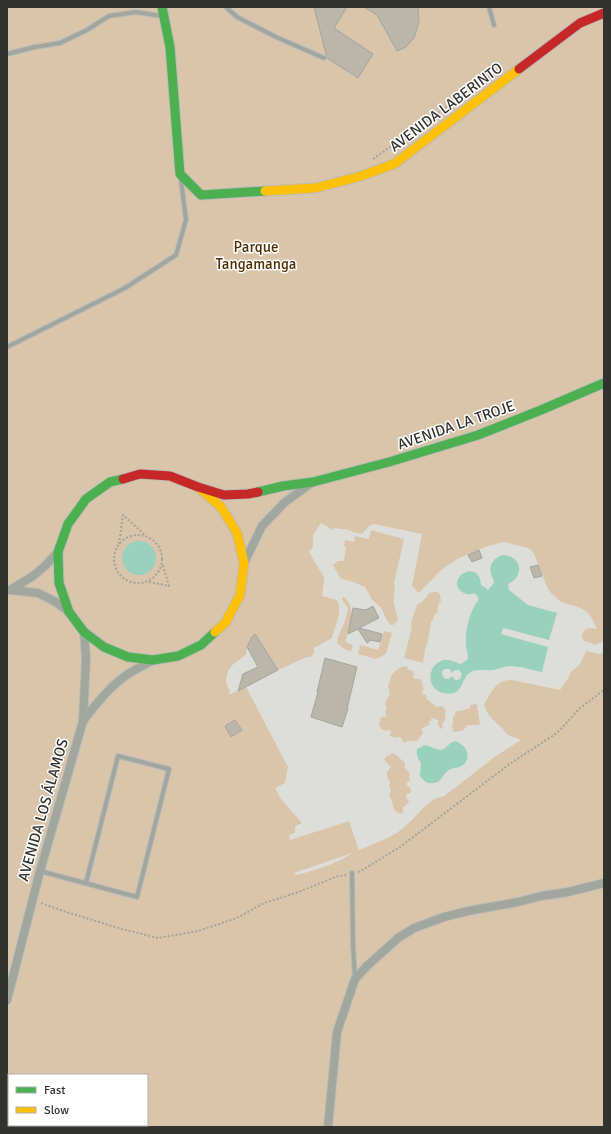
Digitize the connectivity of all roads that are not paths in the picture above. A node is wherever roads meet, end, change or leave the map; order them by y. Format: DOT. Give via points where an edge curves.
graph roads {
  1 [pos="162,7"];
  2 [pos="226,7"];
  3 [pos="489,7"];
  4 [pos="604,14"];
  5 [pos="164,17"];
  6 [pos="494,25"];
  7 [pos="7,54"];
  8 [pos="324,58"];
  9 [pos="180,174"];
  10 [pos="7,347"];
  11 [pos="604,383"];
  12 [pos="313,482"];
  13 [pos="198,487"];
  14 [pos="58,552"];
  15 [pos="244,563"];
  16 [pos="8,590"];
  17 [pos="69,612"];
  18 [pos="84,632"];
  19 [pos="153,660"];
  20 [pos="83,722"];
  21 [pos="40,871"];
  22 [pos="352,873"];
  23 [pos="86,883"];
  24 [pos="604,883"];
  25 [pos="355,980"];
  26 [pos="7,1000"];
  27 [pos="328,1127"];
  1 -- 5 [label="street"];
  2 -- 8 [label="lane" via="237,17"];
  3 -- 6 [label="lane"];
  4 -- 9 [label="street, AVENIDA LABERINTO" via="580,24 394,164 358,177 314,188 201,195"];
  5 -- 7 [label="lane" via="136,12 109,16 60,43"];
  5 -- 9 [label="street" via="170,47"];
  9 -- 10 [label="lane" via="186,220 176,255 125,288"];
  11 -- 12 [label="street, AVENIDA LA TROJE" via="478,435"];
  12 -- 13 [label="street, AVENIDA LA TROJE" via="248,494 224,495"];
  12 -- 15 [label="street, AVENIDA LA TROJE" via="285,502 262,526"];
  13 -- 14 [label="street, AVENIDA LA TROJE" via="170,476 140,474 110,482 86,499 68,524"];
  13 -- 15 [label="street" via="221,507 233,526"];
  14 -- 16 [label="street" via="33,576"];
  14 -- 17 [label="street" via="59,583"];
  15 -- 19 [label="street" via="240,595 225,623 201,645 178,656"];
  16 -- 17 [label="street" via="38,593"];
  17 -- 18 [label="street"];
  18 -- 19 [label="street" via="104,647 128,657"];
  18 -- 20 [label="street, AVENIDA LOS ÁLAMOS" via="86,658"];
  19 -- 20 [label="street, AVENIDA LOS ÁLAMOS" via="127,675 113,687 98,701"];
  20 -- 21 [label="street, AVENIDA LOS ÁLAMOS"];
  21 -- 23 [label="lane"];
  21 -- 26 [label="street, AVENIDA LOS ÁLAMOS"];
  22 -- 25 [label="lane"];
  23 -- 23 [label="lane" via="137,897 169,769 118,756"];
  24 -- 25 [label="street" via="468,911 414,928 398,938"];
  25 -- 27 [label="street" via="337,1032"];
}
